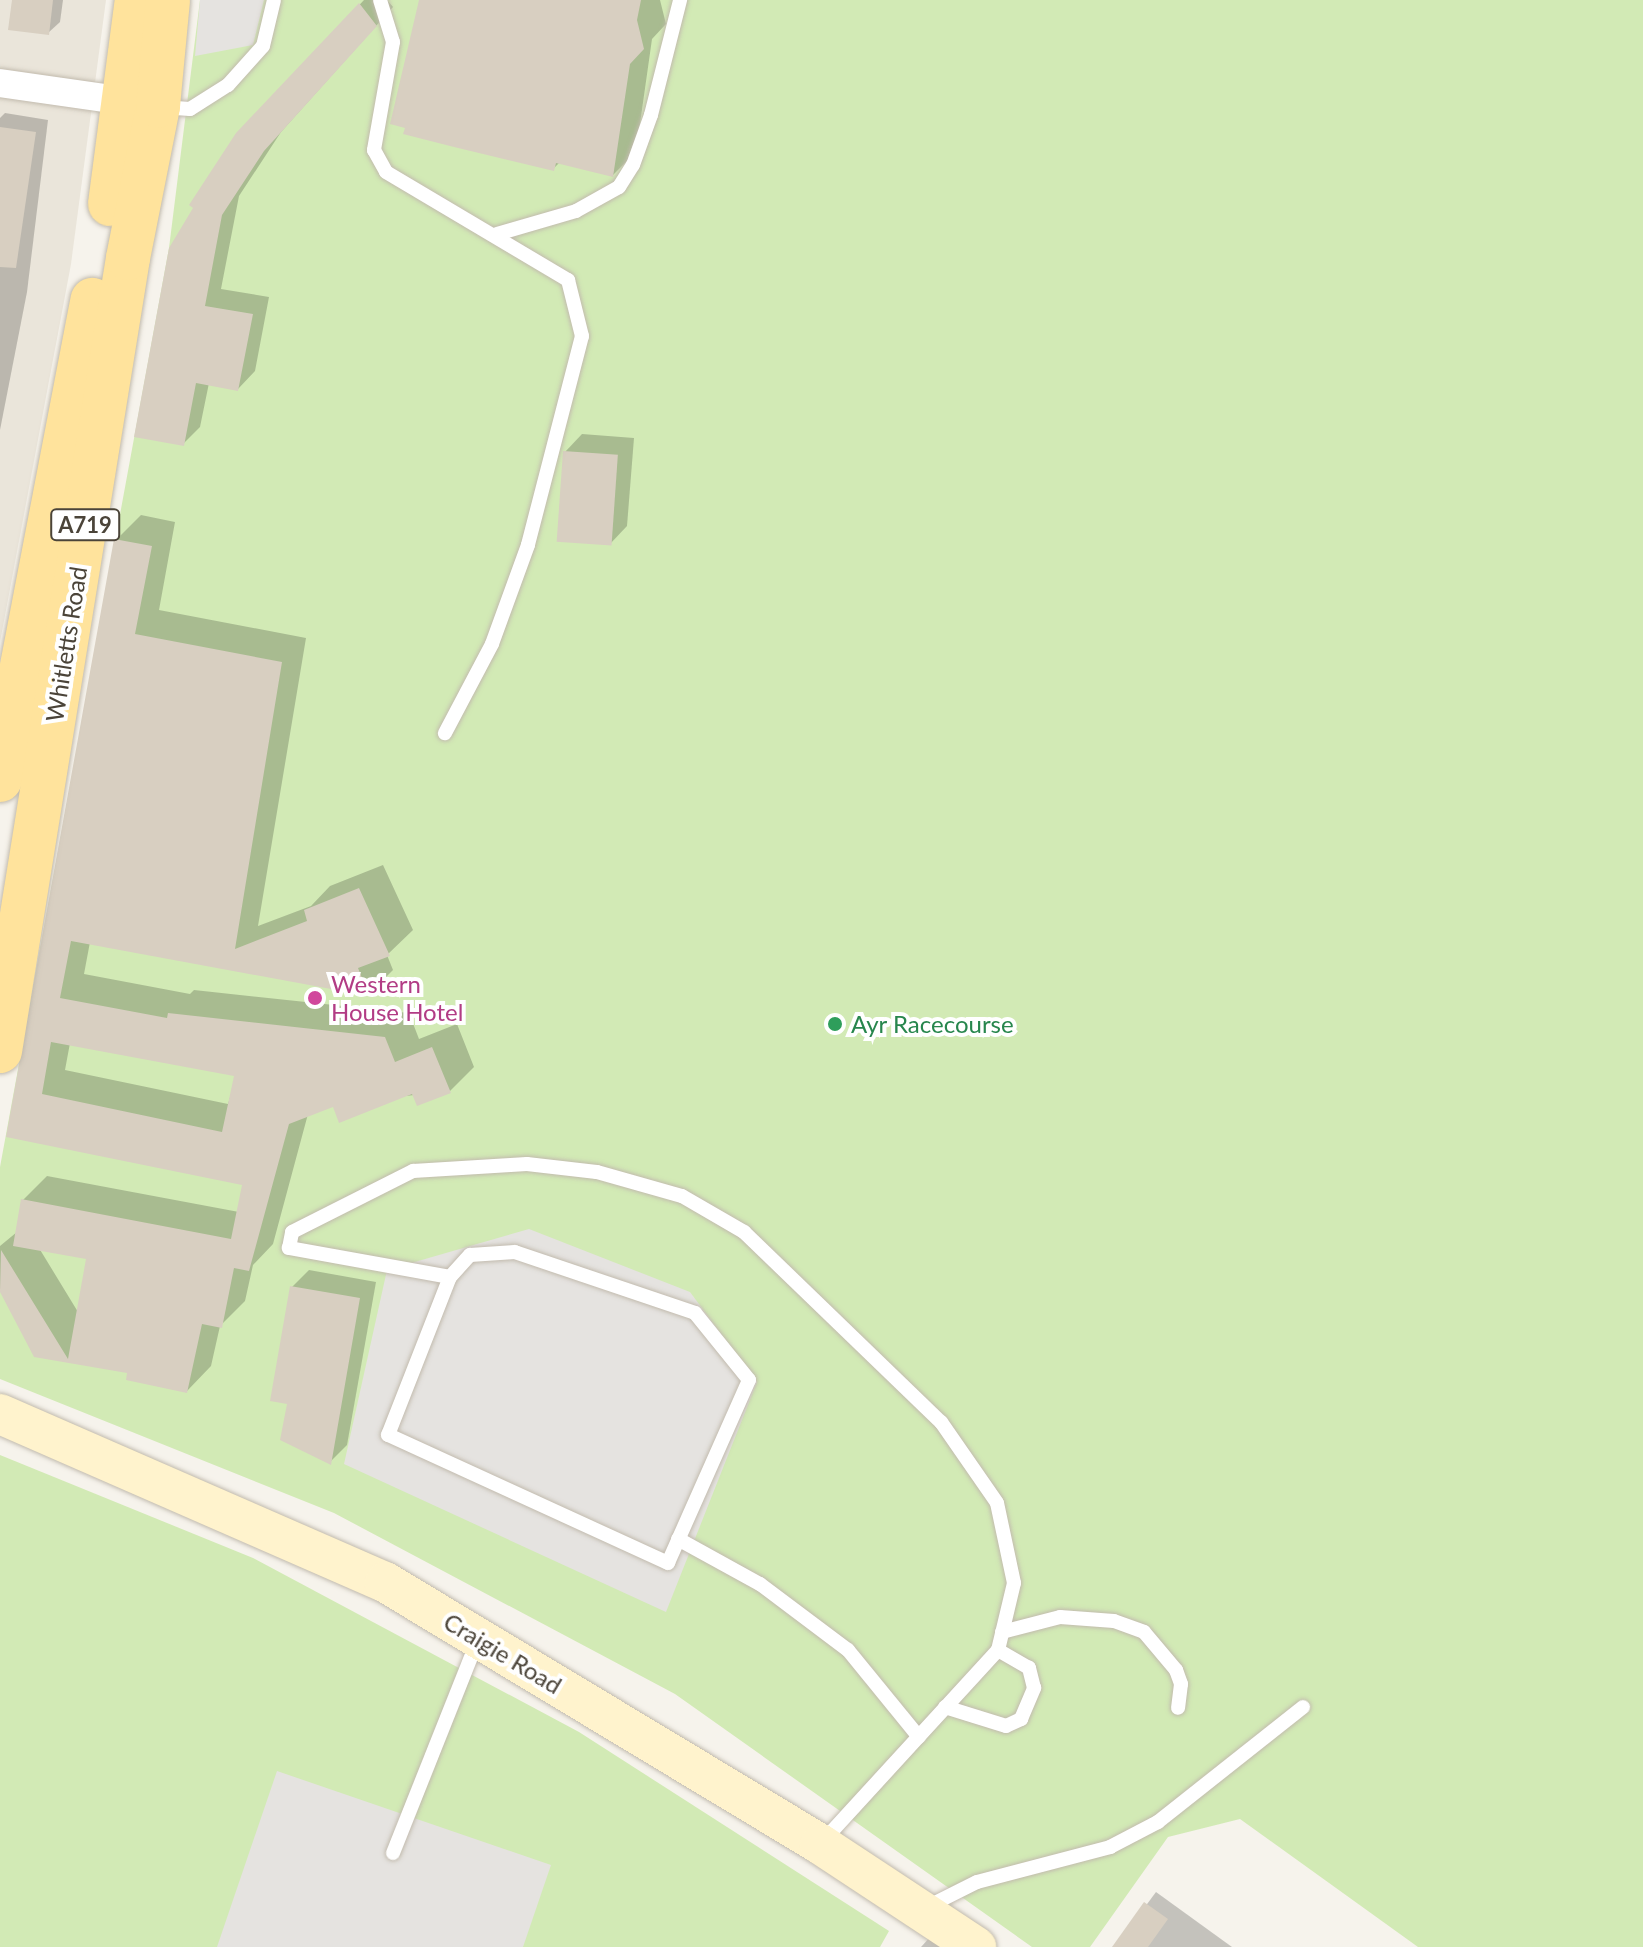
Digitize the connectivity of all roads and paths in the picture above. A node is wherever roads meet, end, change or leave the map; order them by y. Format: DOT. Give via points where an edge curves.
graph roads {
  1 [pos="137,0"];
  2 [pos="168,0"];
  3 [pos="274,0"];
  4 [pos="380,0"];
  5 [pos="680,0"];
  6 [pos="0,83"];
  7 [pos="141,104"];
  8 [pos="497,234"];
  9 [pos="445,733"];
  10 [pos="0,780"];
  11 [pos="0,1051"];
  12 [pos="450,1277"];
  13 [pos="0,1414"];
  14 [pos="678,1539"];
  15 [pos="1002,1632"];
  16 [pos="479,1638"];
  17 [pos="998,1650"];
  18 [pos="945,1707"];
  19 [pos="1303,1707"];
  20 [pos="1178,1708"];
  21 [pos="919,1737"];
  22 [pos="820,1844"];
  23 [pos="393,1853"];
  24 [pos="921,1910"];
  25 [pos="976,1947"];
  1 -- 7 [label="main road, Whitletts Road / A719"];
  2 -- 7 [label="main road, Whitletts Road / A719"];
  3 -- 7 [label="lane" via="263,46 228,85 190,109"];
  4 -- 8 [label="lane" via="393,42 374,150 386,172"];
  5 -- 8 [label="lane" via="651,115 619,187 576,211"];
  6 -- 7 [label="street"];
  7 -- 10 [label="main road, Whitletts Road / A719" via="113,188"];
  7 -- 11 [label="main road, Whitletts Road / A719" via="128,258"];
  8 -- 9 [label="lane" via="568,280 582,336 528,545 492,644"];
  12 -- 14 [label="lane" via="388,1435 668,1563"];
  12 -- 14 [label="lane" via="470,1255 515,1252 695,1313 749,1380"];
  12 -- 15 [label="lane" via="289,1248 292,1232 413,1171 527,1164 597,1172 682,1196 744,1232 941,1422 997,1503 1014,1583"];
  13 -- 16 [label="main road, Craigie Road" via="385,1582"];
  14 -- 21 [label="lane" via="760,1584 848,1650"];
  15 -- 17 [label="lane"];
  15 -- 20 [label="lane" via="1060,1617 1114,1621 1144,1632 1165,1650 1176,1670 1181,1684"];
  16 -- 22 [label="main road, Craigie Road"];
  16 -- 23 [label="lane"];
  17 -- 18 [label="lane"];
  17 -- 18 [label="lane" via="1029,1668 1034,1688 1021,1719 1006,1726"];
  18 -- 21 [label="lane"];
  19 -- 24 [label="lane" via="1158,1822 1110,1847 977,1882"];
  21 -- 22 [label="lane"];
  22 -- 24 [label="main road, Craigie Road"];
  24 -- 25 [label="main road, Craigie Road"];
}
